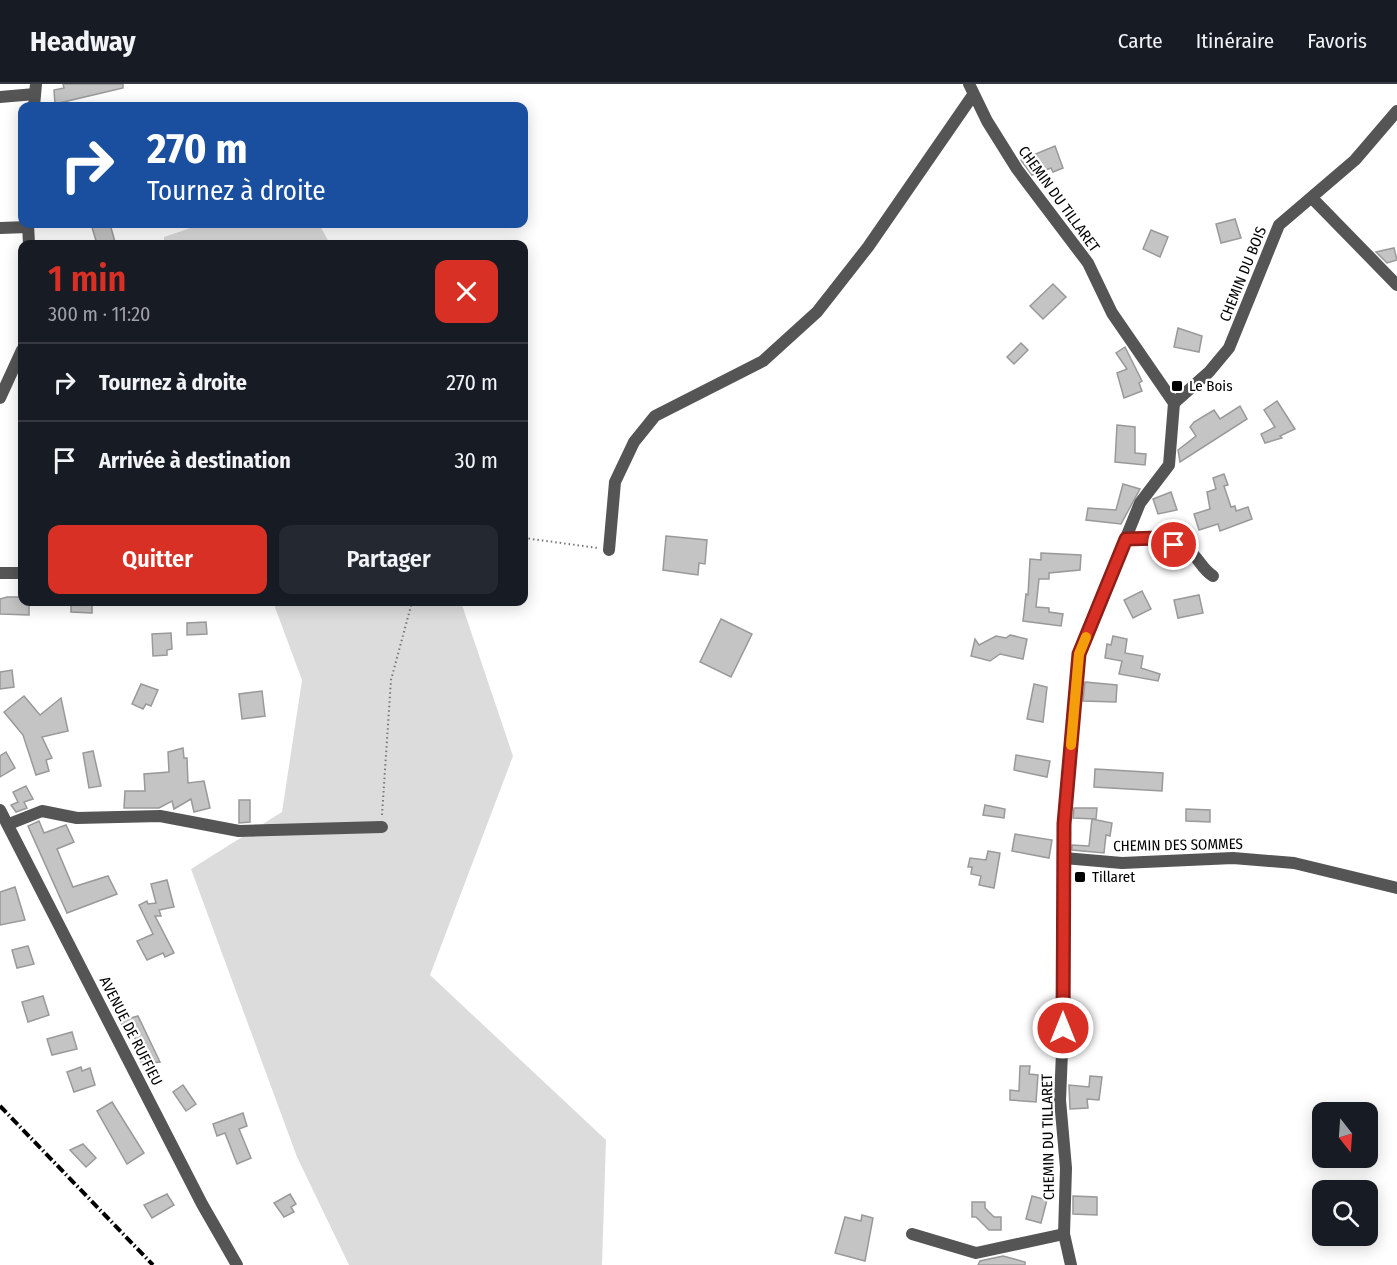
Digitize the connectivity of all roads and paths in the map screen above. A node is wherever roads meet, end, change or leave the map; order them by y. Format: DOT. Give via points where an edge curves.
graph roads {
  1 [pos="971,89"];
  2 [pos="35,95"];
  3 [pos="0,97"];
  4 [pos="1397,111"];
  5 [pos="1313,199"];
  6 [pos="18,226"];
  7 [pos="0,228"];
  8 [pos="1397,285"];
  9 [pos="18,359"];
  10 [pos="0,398"];
  11 [pos="1174,404"];
  12 [pos="528,539"];
  13 [pos="1126,539"];
  14 [pos="609,550"];
  15 [pos="0,573"];
  16 [pos="18,573"];
  17 [pos="1213,576"];
  18 [pos="411,606"];
  19 [pos="0,810"];
  20 [pos="9,824"];
  21 [pos="382,827"];
  22 [pos="1064,858"];
  23 [pos="1397,888"];
  24 [pos="912,1234"];
  25 [pos="1064,1234"];
  26 [pos="237,1265"];
  27 [pos="1071,1265"];
  1 -- 11 [label="street, CHEMIN DU TILLARET" via="1017,169 1088,263 1112,313"];
  1 -- 14 [label="street" via="868,247 817,312 763,361 655,416 634,442 615,482"];
  2 -- 3 [label="street"];
  4 -- 5 [label="street, CHEMIN DU BOIS"];
  5 -- 8 [label="street"];
  5 -- 11 [label="street, CHEMIN DU BOIS" via="1279,225 1229,348"];
  6 -- 7 [label="street"];
  9 -- 10 [label="street"];
  11 -- 13 [label="street, CHEMIN DU TILLARET" via="1168,465 1140,502"];
  12 -- 14 [label="path"];
  13 -- 17 [label="street" via="1158,538 1191,552"];
  13 -- 22 [label="street, CHEMIN DU TILLARET" via="1079,654"];
  15 -- 16 [label="street"];
  18 -- 21 [label="path" via="392,680"];
  19 -- 20 [label="street, AVENUE DE RUFFIEU"];
  20 -- 21 [label="street" via="42,811 77,818 160,816 239,831"];
  20 -- 26 [label="street, AVENUE DE RUFFIEU" via="202,1204"];
  22 -- 23 [label="street, CHEMIN DES SOMMES" via="1122,863 1233,858 1294,862"];
  22 -- 25 [label="street, CHEMIN DU TILLARET" via="1060,1100 1066,1168"];
  24 -- 25 [label="street" via="976,1253"];
  25 -- 27 [label="street, CHEMIN DU TILLARET"];
}
